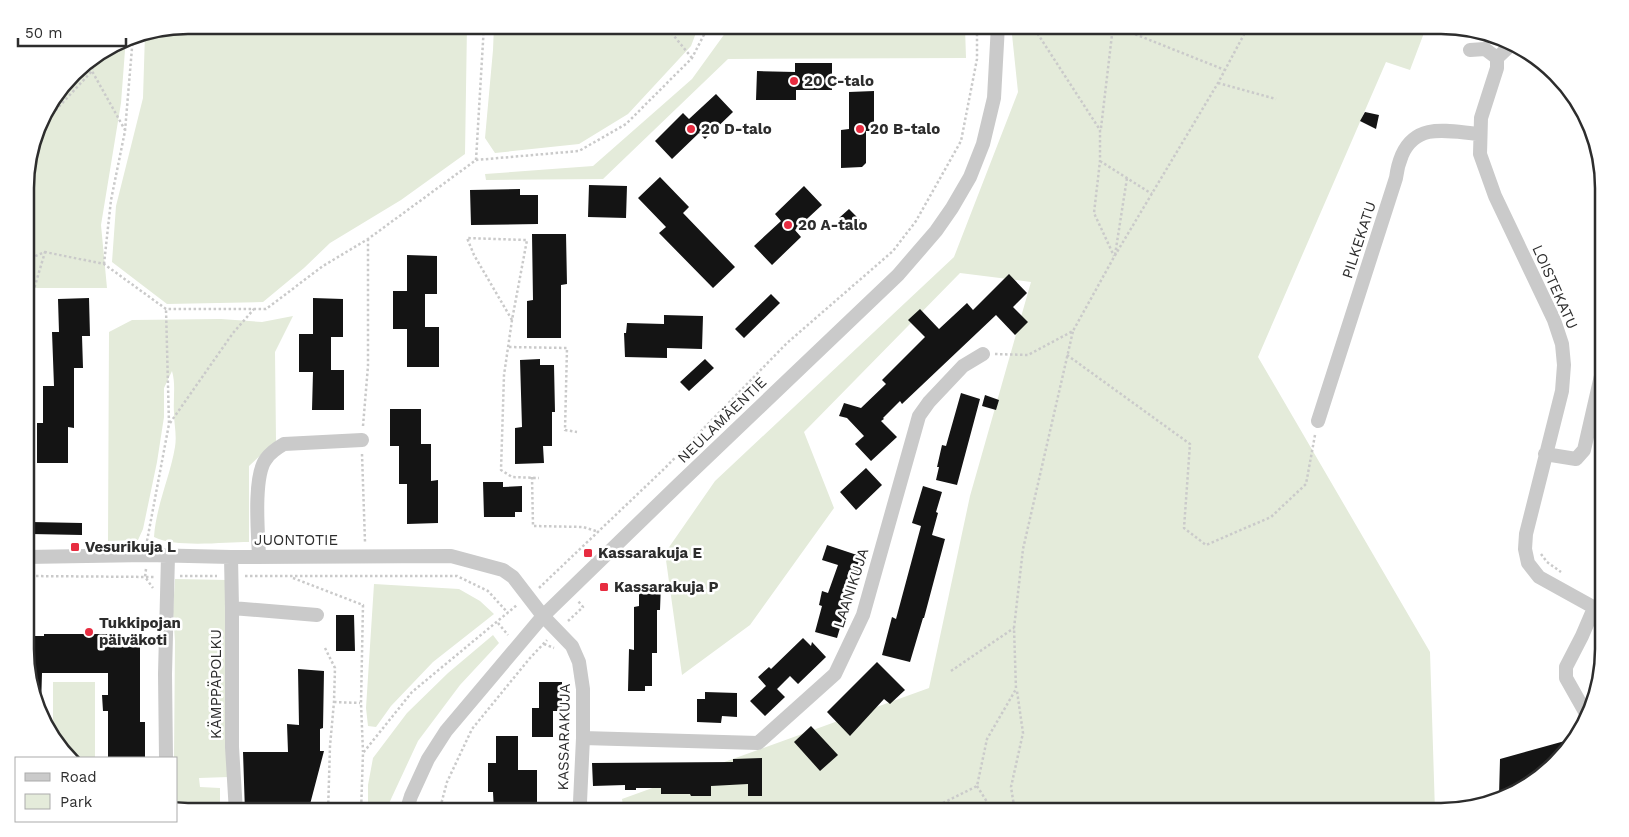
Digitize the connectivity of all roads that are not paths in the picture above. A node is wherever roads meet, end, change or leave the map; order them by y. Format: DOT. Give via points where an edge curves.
graph roads {
  1 [pos="998,34"];
  2 [pos="1507,49"];
  3 [pos="1470,50"];
  4 [pos="1497,58"];
  5 [pos="1480,134"];
  6 [pos="983,354"];
  7 [pos="1595,402"];
  8 [pos="1318,421"];
  9 [pos="362,440"];
  10 [pos="1545,454"];
  11 [pos="34,556"];
  12 [pos="168,556"];
  13 [pos="258,556"];
  14 [pos="230,557"];
  15 [pos="232,608"];
  16 [pos="1595,609"];
  17 [pos="317,615"];
  18 [pos="542,616"];
  19 [pos="1595,617"];
  20 [pos="1583,708"];
  21 [pos="583,738"];
  22 [pos="166,757"];
  23 [pos="235,803"];
  24 [pos="409,803"];
  25 [pos="580,803"];
  1 -- 18 [label="street, NEULAMÄENTIE" via="994,98 983,144 970,177 936,231 898,275"];
  2 -- 4 [label="street"];
  3 -- 4 [label="street" via="1485,49"];
  4 -- 5 [label="street, LOISTEKATU" via="1497,68 1481,118"];
  5 -- 8 [label="street, PILKEKATU" via="1434,131 1420,133 1410,140 1401,156"];
  5 -- 10 [label="street, LOISTEKATU" via="1480,154 1495,196 1554,320 1562,344 1562,391"];
  6 -- 21 [label="street, LAANIKUJA" via="963,366 919,416 863,615 835,674 758,743"];
  7 -- 10 [label="street" via="1584,450 1576,459"];
  9 -- 13 [label="street" via="284,444 265,460 258,475"];
  10 -- 16 [label="street, LOISTEKATU" via="1526,534 1528,563 1539,577"];
  11 -- 12 [label="street, JUONTOTIE"];
  12 -- 14 [label="street, JUONTOTIE"];
  12 -- 22 [label="street"];
  13 -- 14 [label="street, JUONTOTIE"];
  13 -- 18 [label="street, JUONTOTIE" via="451,556 503,570 521,586"];
  14 -- 15 [label="street, KÄMPPÄPOLKU"];
  15 -- 17 [label="street"];
  15 -- 23 [label="street, KÄMPPÄPOLKU"];
  18 -- 21 [label="street, KASSARAKUJA" via="572,646 579,662 583,690"];
  18 -- 24 [label="street, NEULAMÄENTIE" via="446,731 428,760"];
  19 -- 20 [label="street" via="1566,666 1566,678"];
  21 -- 25 [label="street, KASSARAKUJA"];
}
